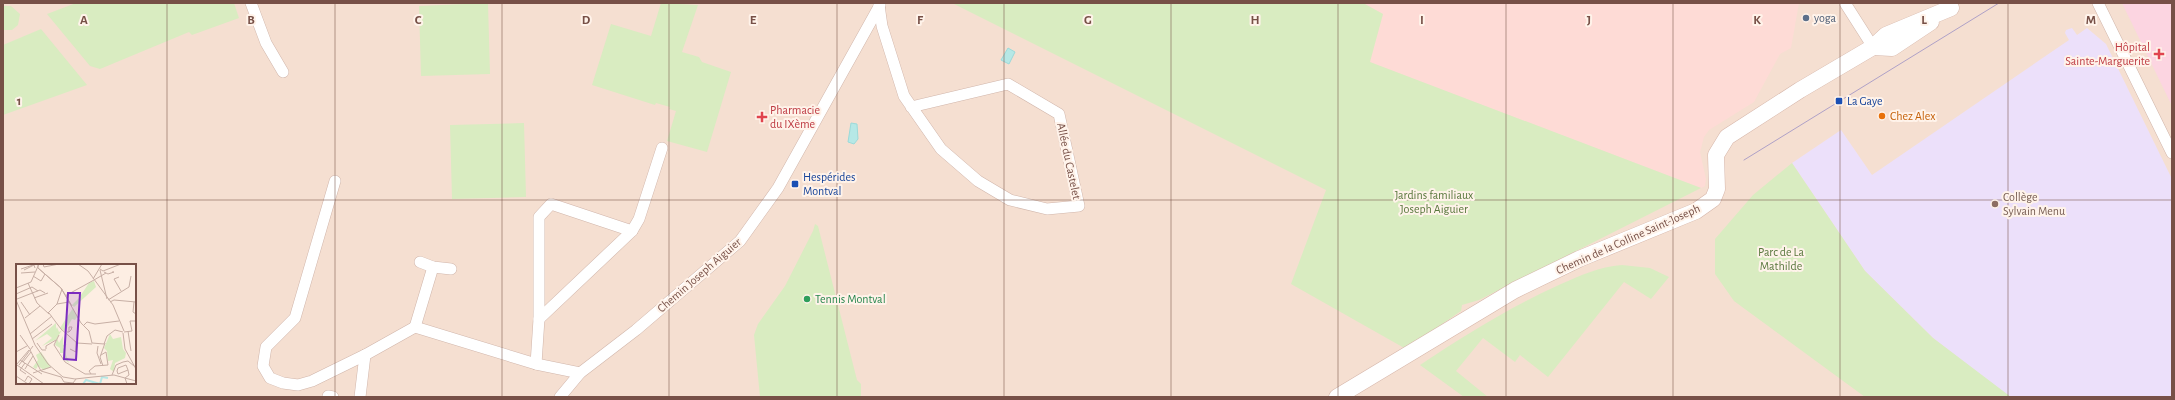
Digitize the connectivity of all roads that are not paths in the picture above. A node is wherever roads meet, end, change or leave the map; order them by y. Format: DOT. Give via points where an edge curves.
graph roads {
  1 [pos="251,3"];
  2 [pos="1845,3"];
  3 [pos="2098,3"];
  4 [pos="880,4"];
  5 [pos="1955,5"];
  6 [pos="1873,47"];
  7 [pos="282,72"];
  8 [pos="911,107"];
  9 [pos="662,148"];
  10 [pos="2172,153"];
  11 [pos="335,181"];
  12 [pos="632,231"];
  13 [pos="420,262"];
  14 [pos="432,267"];
  15 [pos="451,270"];
  16 [pos="539,319"];
  17 [pos="415,328"];
  18 [pos="365,355"];
  19 [pos="536,364"];
  20 [pos="580,373"];
  21 [pos="360,397"];
  22 [pos="560,397"];
  23 [pos="1337,397"];
  1 -- 7 [label="street" via="266,42"];
  2 -- 6 [label="street"];
  3 -- 10 [label="street"];
  4 -- 8 [label="street, Allée du Castelet" via="882,26 904,96"];
  4 -- 20 [label="street, Chemin Joseph Aiguier" via="778,188 740,241 636,330"];
  5 -- 6 [label="street" via="1892,48"];
  6 -- 23 [label="street, Chemin de la Colline Saint-Joseph" via="1726,137 1716,155 1717,189 1712,199 1696,211 1579,259 1515,290"];
  8 -- 8 [label="street, Allée du Castelet" via="941,149 978,181 1010,200 1047,209 1079,206 1059,114 1008,84"];
  9 -- 12 [label="street" via="639,219"];
  11 -- 18 [label="street" via="295,318 266,347 264,366 270,378 298,385 312,381"];
  12 -- 16 [label="street"];
  12 -- 16 [label="street" via="551,204 538,217"];
  13 -- 14 [label="street"];
  14 -- 15 [label="street"];
  14 -- 17 [label="street"];
  16 -- 19 [label="street"];
  17 -- 18 [label="street"];
  17 -- 19 [label="street"];
  18 -- 21 [label="street"];
  19 -- 20 [label="street"];
  20 -- 22 [label="street, Chemin Joseph Aiguier"];
}
